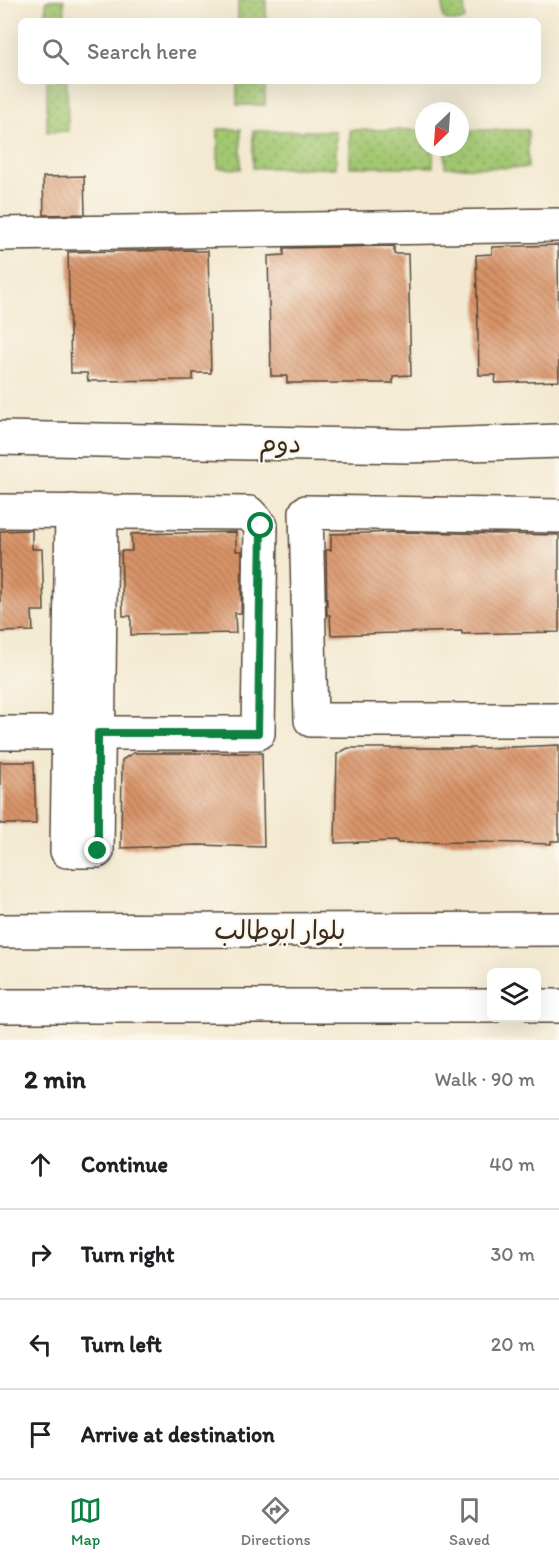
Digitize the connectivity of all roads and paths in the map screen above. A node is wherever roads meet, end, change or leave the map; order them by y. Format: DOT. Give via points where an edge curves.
graph roads {
  1 [pos="559,225"];
  2 [pos="0,234"];
  3 [pos="0,438"];
  4 [pos="559,441"];
  5 [pos="0,511"];
  6 [pos="87,511"];
  7 [pos="559,516"];
  8 [pos="559,720"];
  9 [pos="0,733"];
  10 [pos="84,733"];
  11 [pos="559,929"];
  12 [pos="0,931"];
  13 [pos="0,1006"];
  14 [pos="487,1006"];
  15 [pos="541,1006"];
  16 [pos="559,1006"];
  1 -- 2 [label="street"];
  3 -- 4 [label="street, دوم" via="406,446"];
  5 -- 6 [label="street"];
  6 -- 10 [label="street"];
  6 -- 10 [label="street" via="249,513 261,526 258,733"];
  7 -- 8 [label="street" via="306,512 311,720"];
  9 -- 10 [label="street"];
  11 -- 12 [label="street, بلوار ابوطالب"];
  13 -- 14 [label="street"];
  15 -- 16 [label="street"];
}
